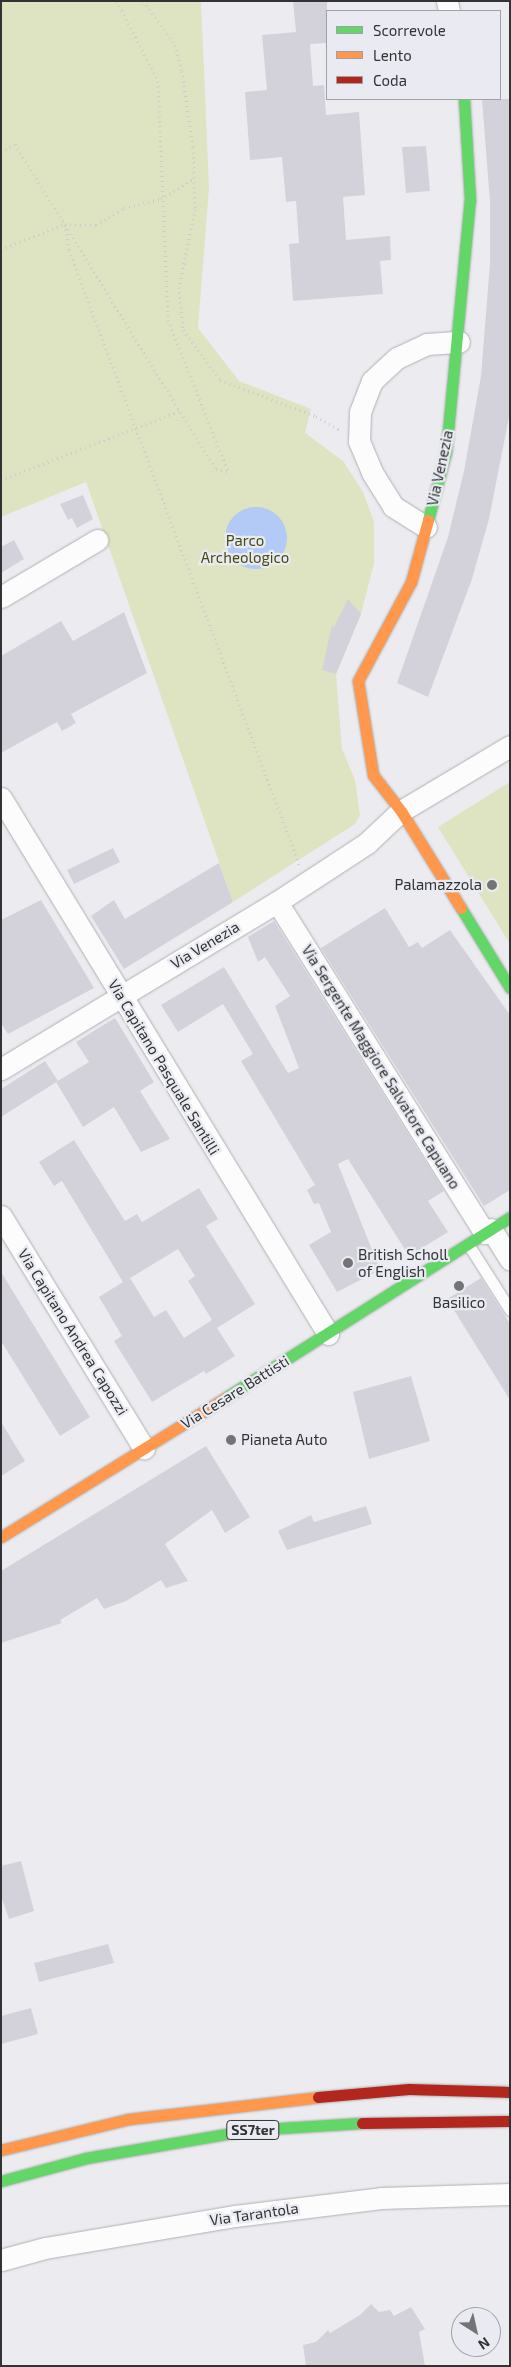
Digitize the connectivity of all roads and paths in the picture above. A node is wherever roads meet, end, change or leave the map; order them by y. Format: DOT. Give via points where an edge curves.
graph roads {
  1 [pos="117,1"];
  2 [pos="143,1"];
  3 [pos="464,100"];
  4 [pos="1,152"];
  5 [pos="194,179"];
  6 [pos="161,199"];
  7 [pos="65,224"];
  8 [pos="1,249"];
  9 [pos="459,342"];
  10 [pos="180,411"];
  11 [pos="136,428"];
  12 [pos="359,440"];
  13 [pos="1,480"];
  14 [pos="426,527"];
  15 [pos="97,540"];
  16 [pos="1,597"];
  17 [pos="510,746"];
  18 [pos="1,798"];
  19 [pos="401,812"];
  20 [pos="300,865"];
  21 [pos="277,902"];
  22 [pos="510,988"];
  23 [pos="121,996"];
  24 [pos="1,1069"];
  25 [pos="1,1216"];
  26 [pos="510,1217"];
  27 [pos="488,1231"];
  28 [pos="468,1244"];
  29 [pos="510,1259"];
  30 [pos="510,1310"];
  31 [pos="328,1334"];
  32 [pos="144,1448"];
  33 [pos="1,1537"];
  34 [pos="510,2092"];
  35 [pos="510,2121"];
  36 [pos="1,2150"];
  37 [pos="1,2181"];
  38 [pos="510,2194"];
  39 [pos="1,2260"];
  1 -- 6 [label="path" via="158,81"];
  2 -- 5 [label="path" via="175,45 193,147"];
  3 -- 9 [label="main road, Via Venezia" via="470,200"];
  4 -- 7 [label="path" via="15,144"];
  5 -- 6 [label="path"];
  5 -- 12 [label="path" via="195,209 179,287 183,330 220,380 316,416"];
  6 -- 7 [label="path" via="124,208 96,225"];
  6 -- 10 [label="path" via="168,320 229,473 216,469"];
  7 -- 8 [label="path"];
  7 -- 10 [label="path"];
  7 -- 11 [label="path" via="69,250"];
  9 -- 12 [label="street" via="427,344 397,358 372,381 360,412"];
  9 -- 14 [label="main road, Via Venezia" via="446,452"];
  10 -- 11 [label="path"];
  11 -- 13 [label="path"];
  11 -- 20 [label="path"];
  12 -- 14 [label="street" via="372,472 393,506"];
  14 -- 19 [label="main road, Via Venezia" via="411,582 358,681 373,775"];
  15 -- 16 [label="street"];
  17 -- 19 [label="street, Via Venezia"];
  18 -- 23 [label="street, Via Capitano Pasquale Santilli"];
  19 -- 21 [label="street, Via Venezia" via="367,843"];
  19 -- 22 [label="main road"];
  21 -- 23 [label="street, Via Venezia"];
  21 -- 27 [label="street, Via Sergente Maggiore Salvatore Capuano"];
  23 -- 24 [label="street, Via Venezia"];
  23 -- 31 [label="street, Via Capitano Pasquale Santilli"];
  25 -- 32 [label="street, Via Capitano Andrea Capozzi"];
  26 -- 27 [label="main road, Via Cesare Battisti"];
  27 -- 28 [label="main road, Via Cesare Battisti"];
  27 -- 29 [label="street"];
  28 -- 30 [label="lane"];
  28 -- 31 [label="main road, Via Cesare Battisti"];
  31 -- 32 [label="main road, Via Cesare Battisti"];
  32 -- 33 [label="main road, Via Cesare Battisti"];
  34 -- 36 [label="main road, SS7ter" via="409,2089 263,2102 129,2119"];
  35 -- 37 [label="main road, SS7ter" via="410,2120 249,2130 86,2158"];
  38 -- 39 [label="street, Via Tarantola" via="381,2198 235,2216 46,2248"];
}
